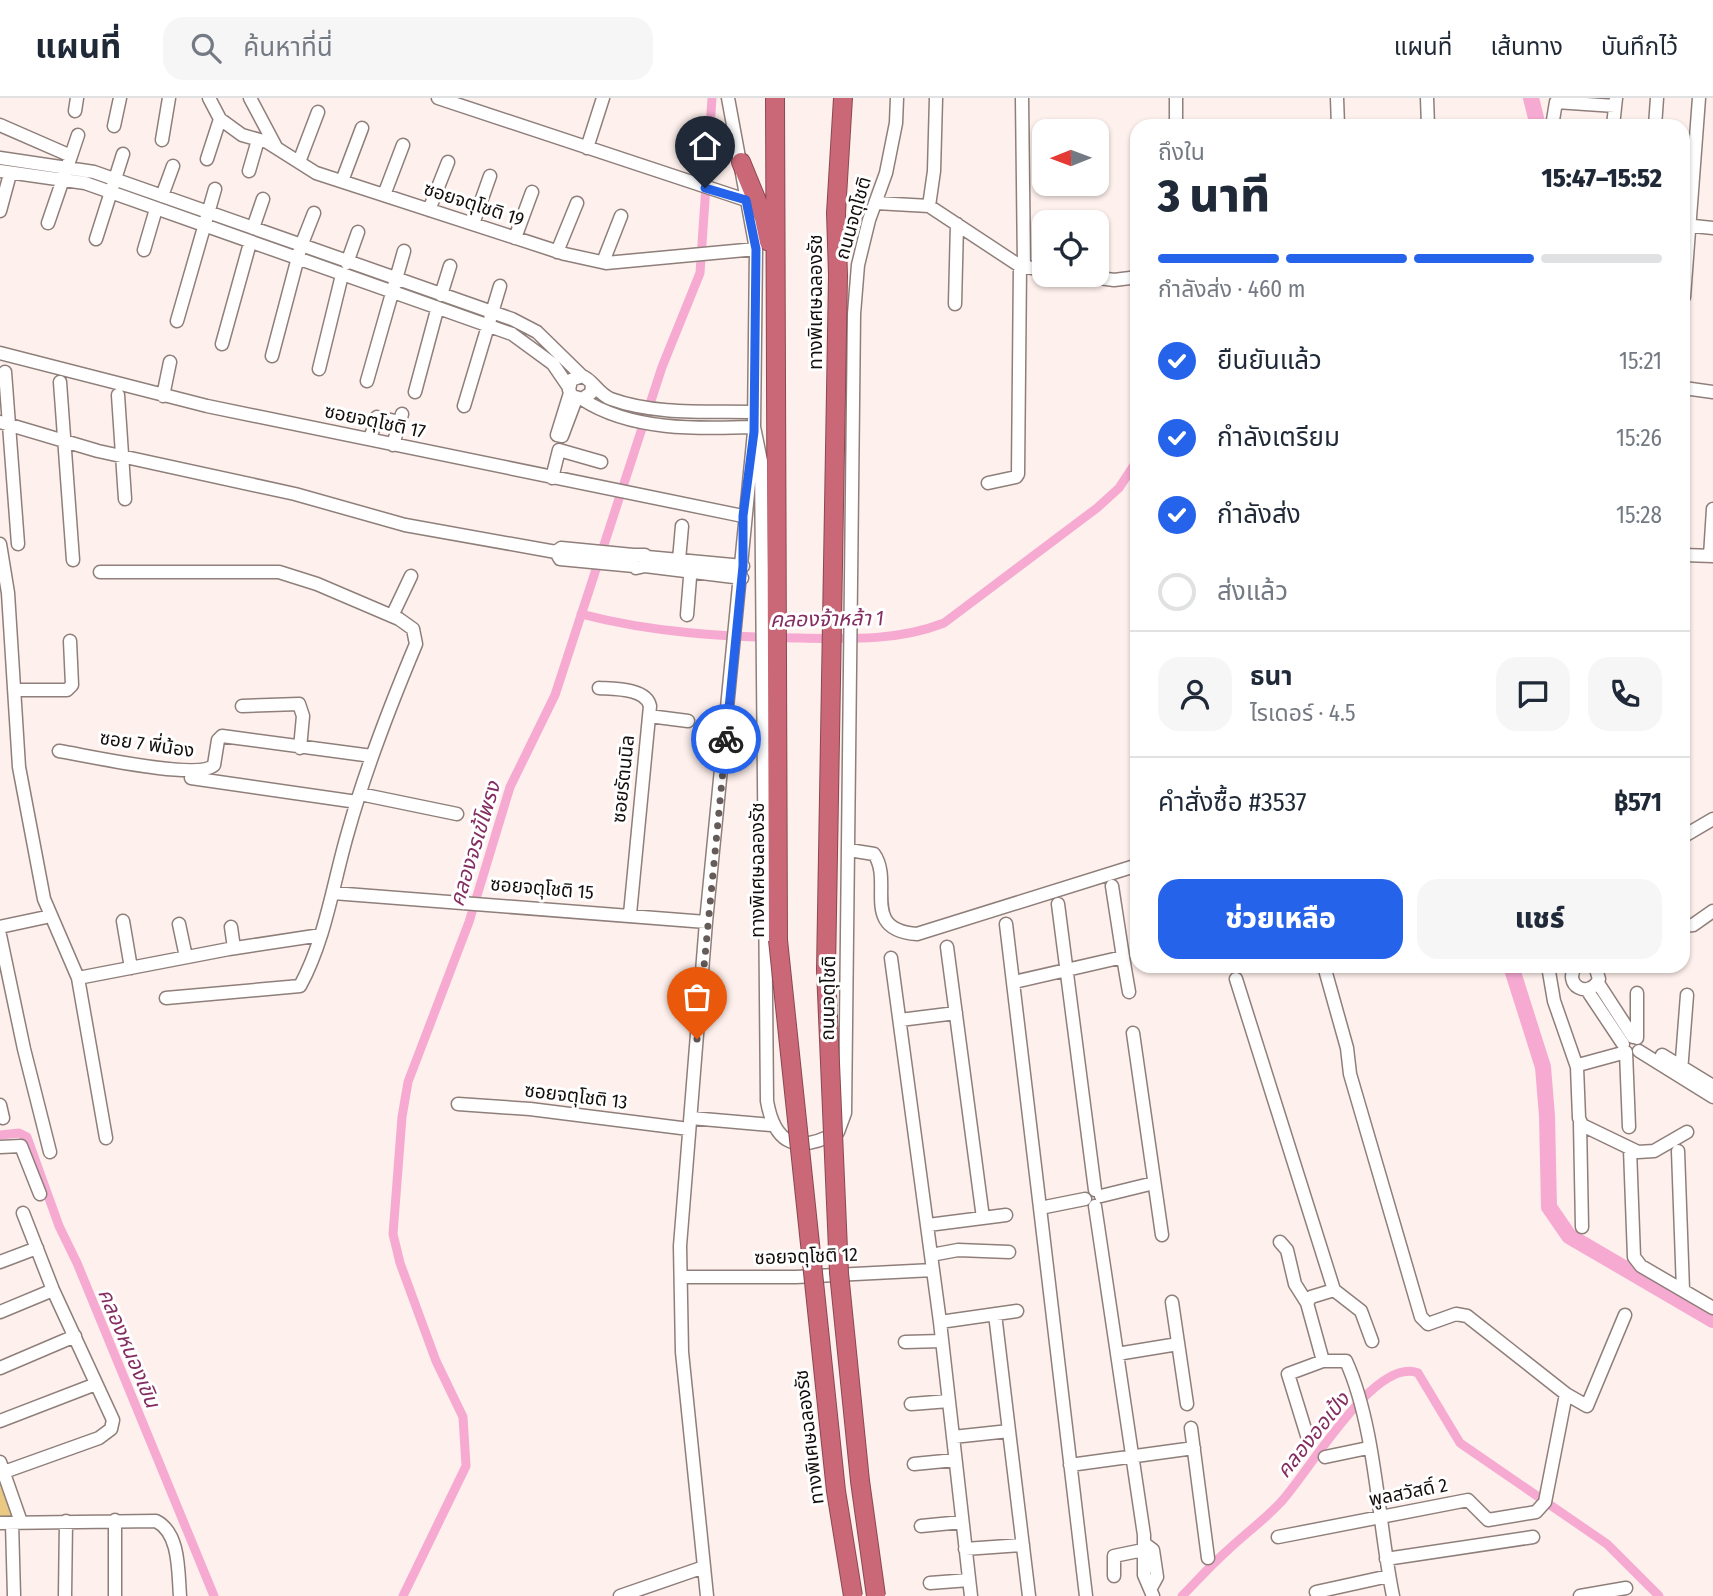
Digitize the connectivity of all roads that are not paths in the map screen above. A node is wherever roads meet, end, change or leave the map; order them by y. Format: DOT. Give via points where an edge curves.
graph roads {
  1 [pos="77,98"];
  2 [pos="120,98"];
  3 [pos="169,98"];
  4 [pos="209,98"];
  5 [pos="250,98"];
  6 [pos="438,98"];
  7 [pos="603,98"];
  8 [pos="728,98"];
  9 [pos="775,98"];
  10 [pos="843,98"];
  11 [pos="897,98"];
  12 [pos="936,98"];
  13 [pos="1022,98"];
  14 [pos="1175,98"];
  15 [pos="1337,98"];
  16 [pos="1427,98"];
  17 [pos="1657,98"];
  18 [pos="1699,98"];
  19 [pos="1615,102"];
  20 [pos="75,111"];
  21 [pos="318,112"];
  22 [pos="220,119"];
  23 [pos="1176,119"];
  24 [pos="1338,119"];
  25 [pos="1428,119"];
  26 [pos="1553,119"];
  27 [pos="1656,119"];
  28 [pos="0,125"];
  29 [pos="114,126"];
  30 [pos="362,128"];
  31 [pos="78,135"];
  32 [pos="162,140"];
  33 [pos="258,140"];
  34 [pos="402,145"];
  35 [pos="276,148"];
  36 [pos="587,148"];
  37 [pos="123,154"];
  38 [pos="0,158"];
  39 [pos="207,159"];
  40 [pos="68,161"];
  41 [pos="299,162"];
  42 [pos="447,162"];
  43 [pos="741,163"];
  44 [pos="173,166"];
  45 [pos="249,171"];
  46 [pos="5,173"];
  47 [pos="490,176"];
  48 [pos="114,180"];
  49 [pos="61,181"];
  50 [pos="342,181"];
  51 [pos="1690,186"];
  52 [pos="215,189"];
  53 [pos="532,192"];
  54 [pos="109,193"];
  55 [pos="384,195"];
  56 [pos="162,196"];
  57 [pos="263,199"];
  58 [pos="746,200"];
  59 [pos="577,202"];
  60 [pos="876,203"];
  61 [pos="929,206"];
  62 [pos="156,209"];
  63 [pos="429,209"];
  64 [pos="0,211"];
  65 [pos="207,212"];
  66 [pos="314,214"];
  67 [pos="621,215"];
  68 [pos="48,223"];
  69 [pos="473,224"];
  70 [pos="957,224"];
  71 [pos="203,225"];
  72 [pos="1690,225"];
  73 [pos="253,228"];
  74 [pos="1713,228"];
  75 [pos="358,232"];
  76 [pos="515,238"];
  77 [pos="96,239"];
  78 [pos="250,243"];
  79 [pos="301,246"];
  80 [pos="756,249"];
  81 [pos="144,250"];
  82 [pos="404,251"];
  83 [pos="557,252"];
  84 [pos="297,260"];
  85 [pos="603,262"];
  86 [pos="450,266"];
  87 [pos="1022,267"];
  88 [pos="1032,268"];
  89 [pos="344,269"];
  90 [pos="776,273"];
  91 [pos="1130,278"];
  92 [pos="1109,279"];
  93 [pos="500,286"];
  94 [pos="394,287"];
  95 [pos="441,295"];
  96 [pos="955,304"];
  97 [pos="438,310"];
  98 [pos="492,313"];
  99 [pos="177,321"];
  100 [pos="487,326"];
  101 [pos="222,344"];
  102 [pos="0,353"];
  103 [pos="272,356"];
  104 [pos="170,362"];
  105 [pos="319,369"];
  106 [pos="5,372"];
  107 [pos="582,376"];
  108 [pos="367,381"];
  109 [pos="60,382"];
  110 [pos="592,385"];
  111 [pos="1690,389"];
  112 [pos="415,392"];
  113 [pos="1713,392"];
  114 [pos="574,394"];
  115 [pos="118,395"];
  116 [pos="163,396"];
  117 [pos="464,406"];
  118 [pos="754,412"];
  119 [pos="4,423"];
  120 [pos="754,430"];
  121 [pos="370,439"];
  122 [pos="63,442"];
  123 [pos="393,444"];
  124 [pos="122,457"];
  125 [pos="601,462"];
  126 [pos="552,478"];
  127 [pos="988,483"];
  128 [pos="125,499"];
  129 [pos="1713,509"];
  130 [pos="743,516"];
  131 [pos="682,526"];
  132 [pos="0,544"];
  133 [pos="18,544"];
  134 [pos="1690,555"];
  135 [pos="1712,556"];
  136 [pos="73,560"];
  137 [pos="687,564"];
  138 [pos="100,572"];
  139 [pos="742,572"];
  140 [pos="3,575"];
  141 [pos="411,576"];
  142 [pos="687,615"];
  143 [pos="391,616"];
  144 [pos="737,619"];
  145 [pos="769,621"];
  146 [pos="70,641"];
  147 [pos="771,658"];
  148 [pos="599,688"];
  149 [pos="15,690"];
  150 [pos="242,706"];
  151 [pos="649,716"];
  152 [pos="688,720"];
  153 [pos="300,748"];
  154 [pos="59,751"];
  155 [pos="372,756"];
  156 [pos="191,778"];
  157 [pos="358,798"];
  158 [pos="457,814"];
  159 [pos="1713,819"];
  160 [pos="1690,832"];
  161 [pos="849,850"];
  162 [pos="1130,867"];
  163 [pos="1112,886"];
  164 [pos="333,893"];
  165 [pos="1058,904"];
  166 [pos="1713,911"];
  167 [pos="630,914"];
  168 [pos="51,916"];
  169 [pos="123,921"];
  170 [pos="706,922"];
  171 [pos="179,924"];
  172 [pos="1006,924"];
  173 [pos="1690,925"];
  174 [pos="0,926"];
  175 [pos="231,927"];
  176 [pos="0,935"];
  177 [pos="321,935"];
  178 [pos="947,947"];
  179 [pos="234,948"];
  180 [pos="186,957"];
  181 [pos="1123,957"];
  182 [pos="891,958"];
  183 [pos="131,968"];
  184 [pos="1067,971"];
  185 [pos="1326,973"];
  186 [pos="1549,973"];
  187 [pos="1573,973"];
  188 [pos="1596,975"];
  189 [pos="5,978"];
  190 [pos="78,978"];
  191 [pos="1236,979"];
  192 [pos="1014,982"];
  193 [pos="1129,992"];
  194 [pos="1552,993"];
  195 [pos="1637,993"];
  196 [pos="1687,995"];
  197 [pos="166,998"];
  198 [pos="956,1013"];
  199 [pos="900,1020"];
  200 [pos="1133,1033"];
  201 [pos="1633,1044"];
  202 [pos="1582,1064"];
  203 [pos="1682,1072"];
  204 [pos="1713,1086"];
  205 [pos="1713,1097"];
  206 [pos="458,1104"];
  207 [pos="0,1105"];
  208 [pos="3,1118"];
  209 [pos="1580,1123"];
  210 [pos="690,1124"];
  211 [pos="771,1125"];
  212 [pos="1629,1127"];
  213 [pos="1687,1132"];
  214 [pos="106,1138"];
  215 [pos="0,1147"];
  216 [pos="1630,1149"];
  217 [pos="1678,1151"];
  218 [pos="50,1152"];
  219 [pos="1154,1183"];
  220 [pos="40,1194"];
  221 [pos="1094,1198"];
  222 [pos="1040,1208"];
  223 [pos="23,1213"];
  224 [pos="1006,1214"];
  225 [pos="983,1218"];
  226 [pos="928,1225"];
  227 [pos="1582,1227"];
  228 [pos="1162,1235"];
  229 [pos="1280,1242"];
  230 [pos="37,1248"];
  231 [pos="1009,1252"];
  232 [pos="931,1255"];
  233 [pos="0,1262"];
  234 [pos="933,1270"];
  235 [pos="681,1277"];
  236 [pos="53,1290"];
  237 [pos="1334,1290"];
  238 [pos="1683,1290"];
  239 [pos="1172,1302"];
  240 [pos="1307,1303"];
  241 [pos="1713,1308"];
  242 [pos="1017,1311"];
  243 [pos="0,1312"];
  244 [pos="995,1314"];
  245 [pos="1625,1315"];
  246 [pos="940,1322"];
  247 [pos="75,1336"];
  248 [pos="942,1341"];
  249 [pos="1372,1341"];
  250 [pos="905,1342"];
  251 [pos="1178,1344"];
  252 [pos="1117,1354"];
  253 [pos="1322,1361"];
  254 [pos="0,1368"];
  255 [pos="96,1384"];
  256 [pos="1566,1394"];
  257 [pos="949,1401"];
  258 [pos="911,1404"];
  259 [pos="1187,1404"];
  260 [pos="0,1421"];
  261 [pos="1191,1428"];
  262 [pos="1009,1431"];
  263 [pos="953,1437"];
  264 [pos="1310,1442"];
  265 [pos="1194,1448"];
  266 [pos="1368,1448"];
  267 [pos="1132,1457"];
  268 [pos="1325,1457"];
  269 [pos="955,1460"];
  270 [pos="914,1464"];
  271 [pos="1070,1465"];
  272 [pos="2,1467"];
  273 [pos="1380,1518"];
  274 [pos="115,1520"];
  275 [pos="66,1521"];
  276 [pos="962,1522"];
  277 [pos="11,1523"];
  278 [pos="921,1526"];
  279 [pos="1278,1537"];
  280 [pos="1533,1537"];
  281 [pos="1023,1545"];
  282 [pos="1144,1547"];
  283 [pos="965,1549"];
  284 [pos="1208,1558"];
  285 [pos="1386,1559"];
  286 [pos="704,1567"];
  287 [pos="1114,1576"];
  288 [pos="1389,1576"];
  289 [pos="969,1580"];
  290 [pos="930,1583"];
  291 [pos="1626,1588"];
  292 [pos="1317,1592"];
  293 [pos="1152,1593"];
  294 [pos="14,1596"];
  295 [pos="65,1596"];
  296 [pos="115,1596"];
  297 [pos="180,1596"];
  298 [pos="620,1596"];
  299 [pos="707,1596"];
  300 [pos="853,1596"];
  301 [pos="876,1596"];
  302 [pos="971,1596"];
  303 [pos="1029,1596"];
  304 [pos="1086,1596"];
  305 [pos="1393,1596"];
  306 [pos="1580,1596"];
  1 -- 20 [label="street"];
  2 -- 29 [label="street"];
  3 -- 32 [label="street"];
  4 -- 22 [label="street"];
  5 -- 35 [label="street"];
  6 -- 36 [label="street"];
  7 -- 36 [label="street"];
  8 -- 43 [label="street"];
  9 -- 90 [label="highway, ทางพิเศษฉลองรัช"];
  10 -- 301 [label="highway, ทางพิเศษฉลองรัช, bridge" via="836,213 826,970 842,1313"];
  11 -- 60 [label="street, ถนนจตุโชติ" via="886,173"];
  12 -- 61 [label="street"];
  13 -- 87 [label="street"];
  14 -- 23 [label="street"];
  15 -- 24 [label="street"];
  16 -- 25 [label="street"];
  17 -- 27 [label="street"];
  18 -- 51 [label="street"];
  19 -- 26 [label="street" via="1556,102"];
  21 -- 41 [label="street"];
  22 -- 33 [label="street, ซอยจตุโชติ 19"];
  22 -- 39 [label="street"];
  28 -- 40 [label="street"];
  30 -- 50 [label="street"];
  31 -- 40 [label="street"];
  33 -- 35 [label="street, ซอยจตุโชติ 19"];
  33 -- 45 [label="street"];
  34 -- 55 [label="street"];
  35 -- 41 [label="street, ซอยจตุโชติ 19"];
  36 -- 58 [label="street"];
  37 -- 48 [label="street"];
  38 -- 40 [label="street"];
  40 -- 48 [label="street"];
  40 -- 49 [label="street"];
  41 -- 50 [label="street, ซอยจตุโชติ 19"];
  42 -- 63 [label="street"];
  43 -- 58 [label="street"];
  43 -- 90 [label="highway" via="764,218"];
  44 -- 56 [label="street"];
  46 -- 49 [label="street"];
  46 -- 64 [label="street"];
  47 -- 69 [label="street"];
  48 -- 54 [label="street"];
  48 -- 56 [label="street"];
  49 -- 54 [label="street" via="78,181"];
  49 -- 68 [label="street"];
  50 -- 55 [label="street, ซอยจตุโชติ 19"];
  52 -- 65 [label="street"];
  53 -- 76 [label="street"];
  54 -- 62 [label="street"];
  54 -- 77 [label="street"];
  55 -- 63 [label="street, ซอยจตุโชติ 19"];
  56 -- 65 [label="street"];
  57 -- 73 [label="street"];
  58 -- 80 [label="street"];
  59 -- 83 [label="street"];
  60 -- 61 [label="street"];
  60 -- 161 [label="street, ถนนจตุโชติ" via="859,265 854,314"];
  61 -- 70 [label="street"];
  62 -- 71 [label="street"];
  62 -- 81 [label="street"];
  63 -- 69 [label="street, ซอยจตุโชติ 19"];
  65 -- 71 [label="street"];
  65 -- 73 [label="street"];
  66 -- 79 [label="street"];
  67 -- 85 [label="street"];
  69 -- 76 [label="street, ซอยจตุโชติ 19"];
  70 -- 87 [label="street"];
  70 -- 96 [label="street"];
  71 -- 78 [label="street"];
  71 -- 99 [label="street"];
  72 -- 74 [label="street"];
  73 -- 79 [label="street"];
  75 -- 89 [label="street"];
  76 -- 83 [label="street, ซอยจตุโชติ 19"];
  78 -- 84 [label="street"];
  78 -- 101 [label="street"];
  79 -- 84 [label="street"];
  79 -- 89 [label="street"];
  80 -- 85 [label="street, ซอยจตุโชติ 19"];
  80 -- 118 [label="street"];
  82 -- 94 [label="street"];
  83 -- 85 [label="street, ซอยจตุโชติ 19"];
  84 -- 89 [label="street"];
  84 -- 103 [label="street"];
  86 -- 95 [label="street"];
  87 -- 88 [label="street"];
  87 -- 127 [label="street" via="1018,474"];
  89 -- 94 [label="street"];
  89 -- 105 [label="street"];
  90 -- 145 [label="highway, ทางพิเศษฉลองรัช"];
  91 -- 92 [label="street"];
  93 -- 98 [label="street"];
  94 -- 95 [label="street"];
  94 -- 97 [label="street"];
  94 -- 108 [label="street"];
  95 -- 98 [label="street"];
  97 -- 100 [label="street"];
  97 -- 112 [label="street"];
  98 -- 100 [label="street"];
  98 -- 107 [label="street" via="537,332"];
  100 -- 114 [label="street" via="513,334 534,348 553,364"];
  100 -- 117 [label="street"];
  102 -- 116 [label="street, ซอยจตุโชติ 17"];
  104 -- 116 [label="street"];
  106 -- 119 [label="street"];
  107 -- 110 [label="street"];
  107 -- 114 [label="street" via="571,380"];
  109 -- 122 [label="street"];
  110 -- 114 [label="street" via="591,393"];
  110 -- 118 [label="street" via="607,397 638,406"];
  111 -- 113 [label="street"];
  114 -- 120 [label="street" via="595,408 634,421"];
  115 -- 124 [label="street"];
  116 -- 121 [label="street, ซอยจตุโชติ 17"];
  118 -- 120 [label="street"];
  119 -- 122 [label="street"];
  119 -- 133 [label="street"];
  120 -- 130 [label="street"];
  120 -- 145 [label="street" via="761,461"];
  121 -- 123 [label="street, ซอยจตุโชติ 17"];
  121 -- 123 [label="street" via="377,417 401,418"];
  122 -- 124 [label="street"];
  122 -- 136 [label="street"];
  123 -- 126 [label="street, ซอยจตุโชติ 17"];
  124 -- 128 [label="street"];
  124 -- 137 [label="street" via="295,494 405,525 555,552 561,548 578,555"];
  125 -- 126 [label="street" via="559,450"];
  126 -- 130 [label="street, ซอยจตุโชติ 17"];
  129 -- 135 [label="street"];
  130 -- 139 [label="street"];
  131 -- 137 [label="street"];
  132 -- 140 [label="street"];
  134 -- 135 [label="street"];
  137 -- 139 [label="street"];
  137 -- 142 [label="street"];
  138 -- 143 [label="street" via="279,572"];
  139 -- 144 [label="street"];
  140 -- 149 [label="street"];
  141 -- 143 [label="street"];
  143 -- 155 [label="street" via="412,629 416,644"];
  144 -- 145 [label="street"];
  144 -- 170 [label="street"];
  145 -- 147 [label="highway, ทางพิเศษฉลองรัช"];
  146 -- 149 [label="street" via="72,685 67,690"];
  147 -- 211 [label="street" via="767,1101"];
  147 -- 300 [label="highway, ทางพิเศษฉลองรัช, bridge" via="778,746 780,970 836,1491"];
  148 -- 151 [label="street, ซอยรัตนนิล" via="630,691 646,698"];
  149 -- 168 [label="street" via="19,768"];
  150 -- 153 [label="street" via="299,704 303,716"];
  151 -- 152 [label="street"];
  151 -- 167 [label="street, ซอยรัตนนิล"];
  153 -- 154 [label="street, ซอย 7 พี่น้อง" via="222,736 214,765 204,771"];
  153 -- 155 [label="street, ซอย 7 พี่น้อง"];
  155 -- 157 [label="street"];
  156 -- 157 [label="street"];
  157 -- 158 [label="street"];
  157 -- 164 [label="street"];
  159 -- 160 [label="street"];
  161 -- 162 [label="street" via="874,854 881,868 879,900 885,917 901,932 917,934"];
  161 -- 211 [label="street, ถนนจตุโชติ" via="845,1113 838,1132 818,1143 785,1139"];
  163 -- 181 [label="street"];
  164 -- 167 [label="street, ซอยจตุโชติ 15"];
  164 -- 177 [label="street"];
  165 -- 184 [label="street"];
  166 -- 173 [label="street"];
  167 -- 170 [label="street, ซอยจตุโชติ 15"];
  168 -- 174 [label="street"];
  168 -- 190 [label="street"];
  169 -- 183 [label="street"];
  170 -- 210 [label="street"];
  171 -- 180 [label="street"];
  172 -- 192 [label="street"];
  175 -- 179 [label="street"];
  176 -- 189 [label="street"];
  177 -- 179 [label="street"];
  177 -- 197 [label="street" via="300,986"];
  178 -- 198 [label="street"];
  179 -- 180 [label="street"];
  180 -- 183 [label="street"];
  181 -- 184 [label="street"];
  181 -- 193 [label="street"];
  182 -- 199 [label="street"];
  183 -- 190 [label="street"];
  184 -- 192 [label="street"];
  184 -- 221 [label="street"];
  185 -- 256 [label="street" via="1350,1074 1421,1317 1428,1324 1456,1314 1467,1316"];
  186 -- 194 [label="street"];
  187 -- 188 [label="street" via="1578,989"];
  187 -- 194 [label="street"];
  188 -- 201 [label="street"];
  189 -- 218 [label="street"];
  190 -- 214 [label="street"];
  191 -- 237 [label="street"];
  192 -- 222 [label="street"];
  194 -- 209 [label="street" via="1577,1067"];
  195 -- 201 [label="street"];
  196 -- 203 [label="street"];
  198 -- 199 [label="street"];
  198 -- 225 [label="street"];
  199 -- 226 [label="street"];
  200 -- 219 [label="street"];
  201 -- 202 [label="street"];
  201 -- 203 [label="street"];
  201 -- 212 [label="street"];
  203 -- 204 [label="street"];
  203 -- 205 [label="street"];
  206 -- 210 [label="street, ซอยจตุโชติ 13"];
  207 -- 208 [label="street"];
  209 -- 216 [label="street"];
  209 -- 227 [label="street"];
  210 -- 211 [label="street, ซอยจตุโชติ 13"];
  210 -- 235 [label="street"];
  213 -- 216 [label="street" via="1654,1151"];
  215 -- 220 [label="street" via="21,1146"];
  216 -- 238 [label="street" via="1634,1257 1641,1266"];
  217 -- 238 [label="street"];
  219 -- 221 [label="street"];
  219 -- 228 [label="street"];
  221 -- 222 [label="street"];
  221 -- 252 [label="street"];
  222 -- 271 [label="street"];
  223 -- 230 [label="street"];
  224 -- 225 [label="street"];
  225 -- 226 [label="street"];
  226 -- 232 [label="street"];
  229 -- 240 [label="street"];
  230 -- 233 [label="street"];
  230 -- 236 [label="street"];
  231 -- 232 [label="street" via="958,1250"];
  232 -- 234 [label="street"];
  234 -- 235 [label="street, ซอยจตุโชติ 12"];
  234 -- 246 [label="street"];
  235 -- 286 [label="street" via="682,1352"];
  236 -- 243 [label="street"];
  236 -- 247 [label="street"];
  237 -- 240 [label="street" via="1311,1297"];
  237 -- 249 [label="street" via="1361,1311"];
  238 -- 241 [label="street"];
  239 -- 251 [label="street"];
  240 -- 253 [label="street"];
  242 -- 244 [label="street"];
  244 -- 246 [label="street"];
  244 -- 262 [label="street"];
  245 -- 256 [label="street" via="1587,1406"];
  246 -- 248 [label="street"];
  247 -- 254 [label="street"];
  247 -- 255 [label="street"];
  248 -- 250 [label="street"];
  248 -- 257 [label="street"];
  251 -- 252 [label="street"];
  251 -- 259 [label="street"];
  252 -- 267 [label="street"];
  253 -- 264 [label="street" via="1287,1376"];
  253 -- 266 [label="street" via="1346,1361 1357,1384"];
  255 -- 260 [label="street"];
  255 -- 272 [label="street" via="113,1420 106,1434"];
  256 -- 273 [label="street, พูลสวัสดิ์ 2" via="1540,1506 1488,1520 1468,1500"];
  257 -- 258 [label="street"];
  257 -- 263 [label="street"];
  261 -- 265 [label="street"];
  262 -- 263 [label="street"];
  262 -- 281 [label="street"];
  263 -- 269 [label="street"];
  265 -- 267 [label="street"];
  265 -- 284 [label="street"];
  266 -- 268 [label="street"];
  266 -- 273 [label="street"];
  267 -- 271 [label="street"];
  267 -- 282 [label="street"];
  269 -- 270 [label="street"];
  269 -- 276 [label="street"];
  271 -- 304 [label="street"];
  272 -- 277 [label="street"];
  273 -- 279 [label="street, พูลสวัสดิ์ 2"];
  273 -- 285 [label="street"];
  274 -- 275 [label="street"];
  274 -- 296 [label="street"];
  274 -- 297 [label="street" via="156,1521 167,1526"];
  275 -- 277 [label="street"];
  275 -- 295 [label="street"];
  276 -- 278 [label="street"];
  276 -- 283 [label="street"];
  277 -- 294 [label="street"];
  280 -- 285 [label="street"];
  281 -- 283 [label="street"];
  281 -- 303 [label="street"];
  282 -- 287 [label="street" via="1114,1556"];
  282 -- 293 [label="street" via="1144,1575"];
  283 -- 289 [label="street"];
  285 -- 288 [label="street"];
  286 -- 298 [label="street"];
  286 -- 299 [label="street"];
  288 -- 292 [label="street"];
  288 -- 305 [label="street"];
  289 -- 290 [label="street"];
  289 -- 302 [label="street"];
  291 -- 306 [label="street"];
}
